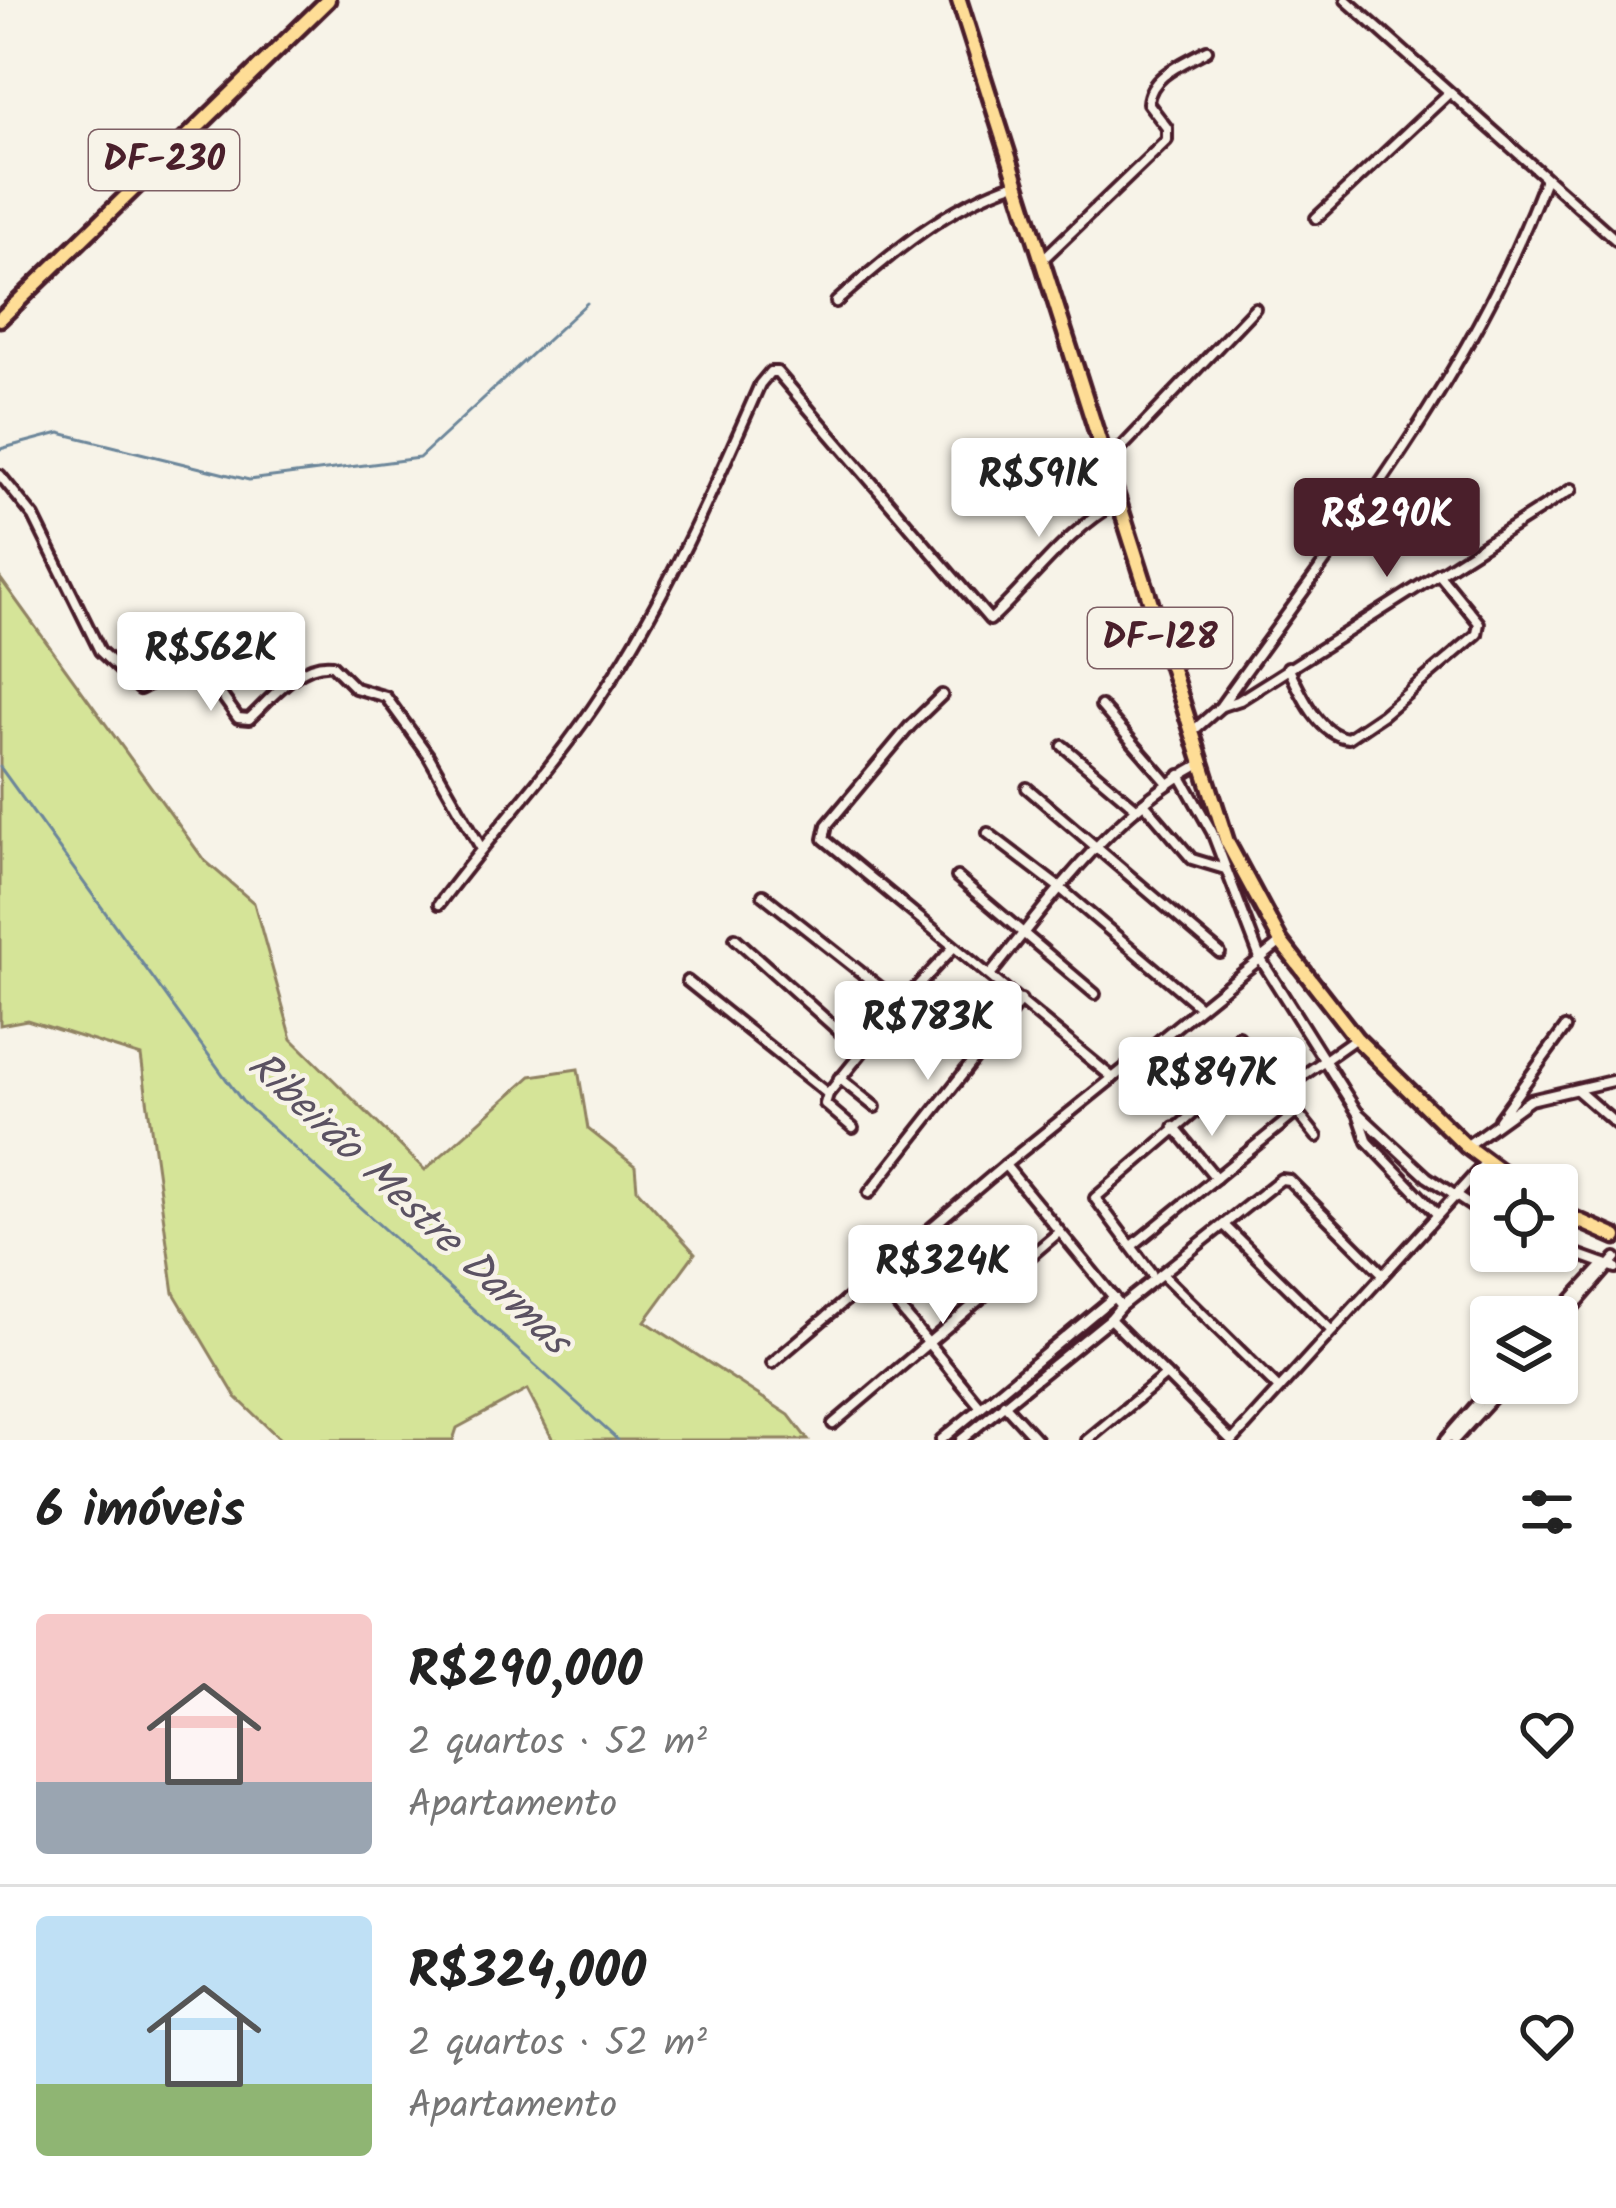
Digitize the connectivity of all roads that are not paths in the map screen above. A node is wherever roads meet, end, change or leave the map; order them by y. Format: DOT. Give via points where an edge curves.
graph roads {
  1 [pos="327,0"];
  2 [pos="958,0"];
  3 [pos="1346,0"];
  4 [pos="1207,50"];
  5 [pos="1449,93"];
  6 [pos="1545,178"];
  7 [pos="1016,183"];
  8 [pos="1316,218"];
  9 [pos="1616,240"];
  10 [pos="1041,261"];
  11 [pos="836,302"];
  12 [pos="1256,308"];
  13 [pos="0,319"];
  14 [pos="1106,464"];
  15 [pos="0,476"];
  16 [pos="1572,489"];
  17 [pos="1118,502"];
  18 [pos="1438,573"];
  19 [pos="1288,667"];
  20 [pos="942,695"];
  21 [pos="1101,706"];
  22 [pos="1220,707"];
  23 [pos="1191,733"];
  24 [pos="1063,746"];
  25 [pos="1201,764"];
  26 [pos="1180,775"];
  27 [pos="1167,782"];
  28 [pos="1027,788"];
  29 [pos="1140,805"];
  30 [pos="988,833"];
  31 [pos="1094,845"];
  32 [pos="481,848"];
  33 [pos="1225,868"];
  34 [pos="957,877"];
  35 [pos="1060,888"];
  36 [pos="764,895"];
  37 [pos="439,904"];
  38 [pos="1022,935"];
  39 [pos="735,938"];
  40 [pos="1281,943"];
  41 [pos="953,948"];
  42 [pos="1220,953"];
  43 [pos="1260,958"];
  44 [pos="990,975"];
  45 [pos="687,981"];
  46 [pos="1095,994"];
  47 [pos="1021,1000"];
  48 [pos="901,1004"];
  49 [pos="1200,1007"];
  50 [pos="1565,1028"];
  51 [pos="1238,1036"];
  52 [pos="1356,1037"];
  53 [pos="861,1051"];
  54 [pos="1257,1059"];
  55 [pos="1327,1060"];
  56 [pos="838,1078"];
  57 [pos="1113,1078"];
  58 [pos="1616,1080"];
  59 [pos="1576,1089"];
  60 [pos="1281,1091"];
  61 [pos="828,1094"];
  62 [pos="875,1108"];
  63 [pos="1297,1112"];
  64 [pos="1357,1112"];
  65 [pos="1616,1124"];
  66 [pos="1174,1127"];
  67 [pos="1492,1127"];
  68 [pos="853,1128"];
  69 [pos="1317,1137"];
  70 [pos="1466,1146"];
  71 [pos="1486,1162"];
  72 [pos="1489,1164"];
  73 [pos="1005,1165"];
  74 [pos="1216,1178"];
  75 [pos="869,1193"];
  76 [pos="1454,1196"];
  77 [pos="1470,1206"];
  78 [pos="1437,1214"];
  79 [pos="1578,1220"];
  80 [pos="1224,1225"];
  81 [pos="1059,1232"];
  82 [pos="1616,1237"];
  83 [pos="1132,1246"];
  84 [pos="1578,1254"];
  85 [pos="1611,1264"];
  86 [pos="1151,1273"];
  87 [pos="1383,1274"];
  88 [pos="1163,1275"];
  89 [pos="873,1276"];
  90 [pos="1114,1297"];
  91 [pos="1578,1298"];
  92 [pos="1121,1306"];
  93 [pos="1110,1319"];
  94 [pos="1332,1331"];
  95 [pos="926,1341"];
  96 [pos="772,1364"];
  97 [pos="1166,1375"];
  98 [pos="1279,1389"];
  99 [pos="1004,1404"];
  100 [pos="1476,1404"];
  101 [pos="1487,1404"];
  102 [pos="980,1406"];
  103 [pos="833,1424"];
  104 [pos="941,1440"];
  105 [pos="961,1440"];
  106 [pos="1037,1440"];
  107 [pos="1087,1440"];
  108 [pos="1232,1440"];
  109 [pos="1444,1440"];
  110 [pos="1454,1440"];
  1 -- 13 [label="main road, DF-230 / DF-230"];
  2 -- 7 [label="main road, DF-128 / DF-128"];
  3 -- 5 [label="street"];
  4 -- 10 [label="street" via="1150,88 1148,103 1167,140"];
  5 -- 6 [label="street"];
  5 -- 8 [label="street"];
  6 -- 9 [label="street"];
  6 -- 22 [label="street" via="1404,452"];
  7 -- 10 [label="main road, DF-128 / DF-128"];
  7 -- 11 [label="street" via="985,193 893,253"];
  10 -- 14 [label="main road, DF-128 / DF-128"];
  12 -- 14 [label="street"];
  14 -- 17 [label="main road, DF-128 / DF-128"];
  15 -- 32 [label="street" via="34,518 100,651 140,689 193,655 238,718 249,719 298,674 332,665 355,688 386,697"];
  16 -- 18 [label="street"];
  17 -- 23 [label="main road, DF-128 / DF-128"];
  17 -- 32 [label="street" via="1074,534 990,620 770,371 613,677"];
  18 -- 19 [label="street"];
  18 -- 19 [label="street" via="1479,623 1478,634 1348,738 1334,735 1305,702"];
  19 -- 22 [label="street"];
  20 -- 41 [label="street" via="827,825 824,839"];
  21 -- 27 [label="street"];
  22 -- 23 [label="street"];
  23 -- 25 [label="main road, DF-128 / DF-128"];
  24 -- 29 [label="street"];
  25 -- 26 [label="street"];
  25 -- 40 [label="main road, DF-128 / DF-128" via="1227,842"];
  26 -- 27 [label="street"];
  26 -- 33 [label="street"];
  27 -- 29 [label="street"];
  28 -- 31 [label="street"];
  29 -- 31 [label="street"];
  29 -- 33 [label="street" via="1192,859"];
  30 -- 35 [label="street"];
  31 -- 35 [label="street"];
  31 -- 42 [label="street"];
  32 -- 37 [label="street"];
  33 -- 43 [label="street"];
  34 -- 38 [label="street"];
  35 -- 38 [label="street"];
  35 -- 49 [label="street"];
  36 -- 48 [label="street"];
  38 -- 44 [label="street"];
  38 -- 46 [label="street"];
  39 -- 53 [label="street"];
  40 -- 43 [label="street"];
  40 -- 52 [label="main road, DF-128 / DF-128"];
  41 -- 44 [label="street"];
  41 -- 48 [label="street"];
  43 -- 49 [label="street"];
  43 -- 55 [label="street"];
  44 -- 47 [label="street"];
  45 -- 61 [label="street"];
  47 -- 57 [label="street"];
  47 -- 75 [label="street"];
  48 -- 53 [label="street"];
  49 -- 57 [label="street"];
  50 -- 67 [label="street"];
  51 -- 54 [label="street"];
  52 -- 55 [label="street"];
  52 -- 70 [label="main road, DF-128 / DF-128"];
  53 -- 56 [label="street"];
  54 -- 60 [label="street"];
  54 -- 66 [label="street"];
  55 -- 60 [label="street"];
  55 -- 64 [label="street"];
  56 -- 61 [label="street"];
  56 -- 62 [label="street"];
  57 -- 73 [label="street"];
  58 -- 59 [label="street"];
  59 -- 65 [label="street"];
  59 -- 67 [label="street" via="1530,1100"];
  60 -- 63 [label="street"];
  61 -- 68 [label="street" via="825,1104"];
  63 -- 69 [label="street"];
  63 -- 74 [label="street"];
  64 -- 76 [label="street"];
  64 -- 78 [label="street" via="1368,1142"];
  66 -- 74 [label="street"];
  66 -- 83 [label="street" via="1095,1198"];
  67 -- 70 [label="street"];
  70 -- 71 [label="main road, DF-128 / DF-128"];
  71 -- 72 [label="main road, DF-128 / DF-128"];
  71 -- 76 [label="street"];
  73 -- 81 [label="street"];
  73 -- 89 [label="street"];
  74 -- 83 [label="street"];
  76 -- 77 [label="street"];
  76 -- 78 [label="street"];
  78 -- 87 [label="street"];
  79 -- 82 [label="main road"];
  80 -- 87 [label="street" via="1285,1178"];
  80 -- 88 [label="street"];
  80 -- 94 [label="street"];
  81 -- 90 [label="street"];
  81 -- 95 [label="street"];
  83 -- 86 [label="street"];
  84 -- 85 [label="street"];
  85 -- 91 [label="street"];
  87 -- 94 [label="street"];
  88 -- 92 [label="street"];
  88 -- 98 [label="street"];
  89 -- 95 [label="street"];
  89 -- 96 [label="street"];
  90 -- 92 [label="street"];
  90 -- 102 [label="street"];
  92 -- 93 [label="street"];
  93 -- 97 [label="street"];
  93 -- 99 [label="street"];
  94 -- 98 [label="street"];
  95 -- 102 [label="street"];
  95 -- 103 [label="street"];
  97 -- 107 [label="street"];
  97 -- 108 [label="street"];
  98 -- 108 [label="street"];
  99 -- 105 [label="street"];
  99 -- 106 [label="street"];
  100 -- 109 [label="street"];
  101 -- 110 [label="street"];
  102 -- 104 [label="street"];
}
